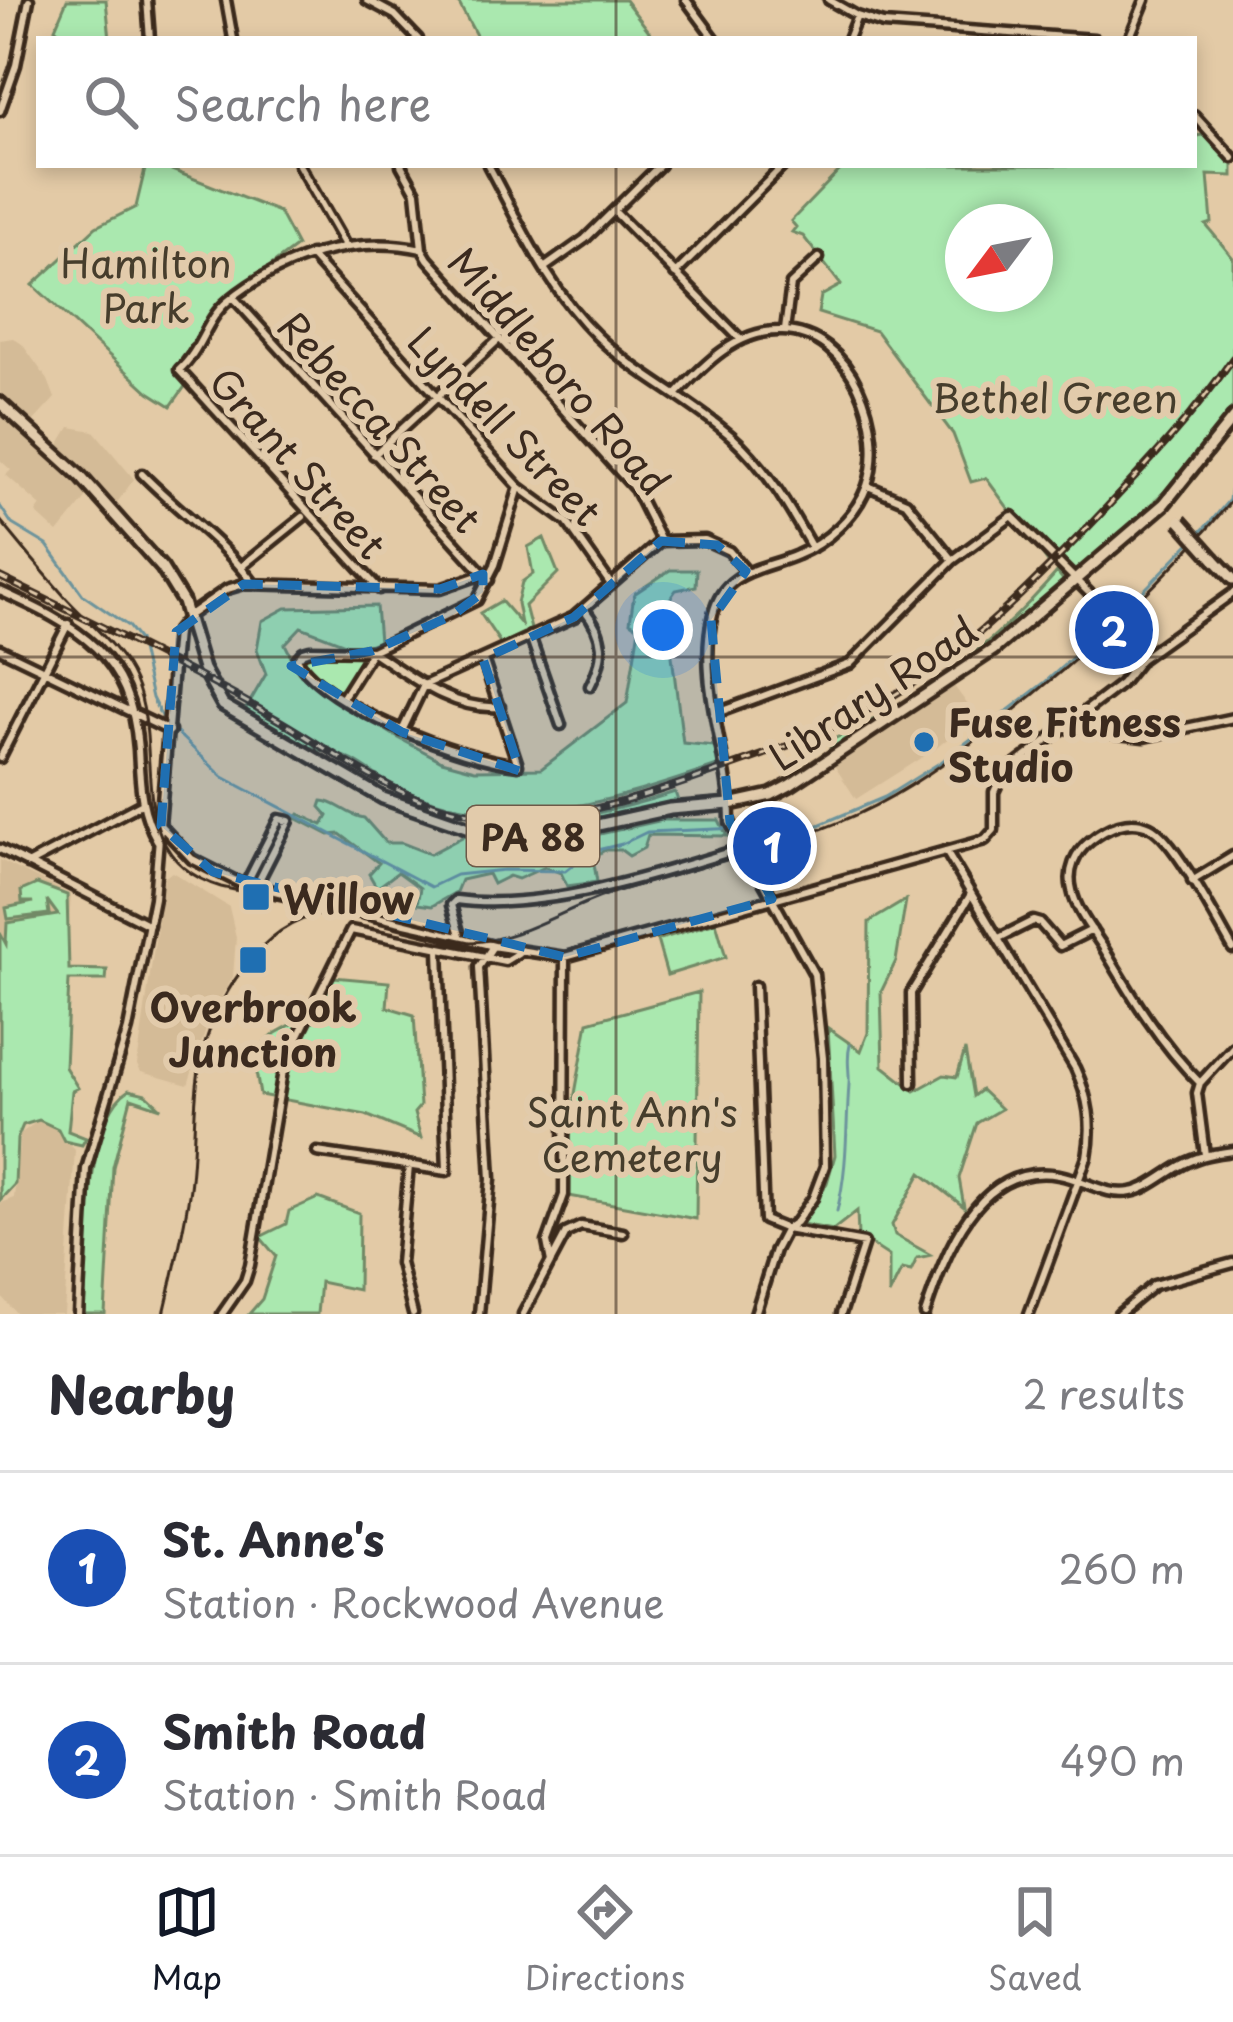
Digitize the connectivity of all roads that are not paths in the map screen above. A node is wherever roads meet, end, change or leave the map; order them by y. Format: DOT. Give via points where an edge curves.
graph roads {
  1 [pos="29,0"];
  2 [pos="147,0"];
  3 [pos="226,0"];
  4 [pos="367,0"];
  5 [pos="686,0"];
  6 [pos="829,0"];
  7 [pos="1145,0"];
  8 [pos="857,16"];
  9 [pos="150,36"];
  10 [pos="232,36"];
  11 [pos="415,36"];
  12 [pos="713,36"];
  13 [pos="849,36"];
  14 [pos="1050,36"];
  15 [pos="1130,36"];
  16 [pos="0,111"];
  17 [pos="1197,118"];
  18 [pos="1233,158"];
  19 [pos="301,168"];
  20 [pos="402,168"];
  21 [pos="490,168"];
  22 [pos="657,168"];
  23 [pos="781,168"];
  24 [pos="614,212"];
  25 [pos="346,247"];
  26 [pos="422,249"];
  27 [pos="310,256"];
  28 [pos="819,257"];
  29 [pos="544,268"];
  30 [pos="675,274"];
  31 [pos="234,298"];
  32 [pos="785,330"];
  33 [pos="500,338"];
  34 [pos="741,340"];
  35 [pos="676,395"];
  36 [pos="437,396"];
  37 [pos="0,403"];
  38 [pos="1233,418"];
  39 [pos="374,454"];
  40 [pos="142,474"];
  41 [pos="867,486"];
  42 [pos="519,487"];
  43 [pos="1164,504"];
  44 [pos="303,518"];
  45 [pos="662,541"];
  46 [pos="812,548"];
  47 [pos="953,560"];
  48 [pos="241,567"];
  49 [pos="746,571"];
  50 [pos="486,577"];
  51 [pos="1233,579"];
  52 [pos="1076,580"];
  53 [pos="610,583"];
  54 [pos="254,584"];
  55 [pos="379,590"];
  56 [pos="0,591"];
  57 [pos="1233,593"];
  58 [pos="584,609"];
  59 [pos="188,616"];
  60 [pos="68,624"];
  61 [pos="530,637"];
  62 [pos="0,649"];
  63 [pos="372,651"];
  64 [pos="483,659"];
  65 [pos="44,671"];
  66 [pos="1130,671"];
  67 [pos="424,685"];
  68 [pos="590,686"];
  69 [pos="343,697"];
  70 [pos="500,706"];
  71 [pos="714,714"];
  72 [pos="134,717"];
  73 [pos="1233,718"];
  74 [pos="561,725"];
  75 [pos="1064,728"];
  76 [pos="170,731"];
  77 [pos="402,732"];
  78 [pos="0,758"];
  79 [pos="141,804"];
  80 [pos="730,804"];
  81 [pos="161,826"];
  82 [pos="158,842"];
  83 [pos="743,848"];
  84 [pos="0,850"];
  85 [pos="946,853"];
  86 [pos="1233,856"];
  87 [pos="28,864"];
  88 [pos="1192,881"];
  89 [pos="251,885"];
  90 [pos="971,894"];
  91 [pos="772,899"];
  92 [pos="149,925"];
  93 [pos="1092,931"];
  94 [pos="460,935"];
  95 [pos="999,938"];
  96 [pos="1232,944"];
  97 [pos="493,946"];
  98 [pos="439,950"];
  99 [pos="519,951"];
  100 [pos="566,957"];
  101 [pos="483,958"];
  102 [pos="755,986"];
  103 [pos="1233,1047"];
  104 [pos="912,1083"];
  105 [pos="1200,1083"];
  106 [pos="1233,1151"];
  107 [pos="317,1152"];
  108 [pos="1205,1156"];
  109 [pos="409,1166"];
  110 [pos="1078,1180"];
  111 [pos="786,1228"];
  112 [pos="623,1233"];
  113 [pos="551,1262"];
  114 [pos="1233,1263"];
  115 [pos="78,1314"];
  116 [pos="222,1314"];
  117 [pos="413,1314"];
  118 [pos="478,1314"];
  119 [pos="523,1314"];
  120 [pos="755,1314"];
  121 [pos="841,1314"];
  122 [pos="925,1314"];
  123 [pos="1029,1314"];
  124 [pos="1119,1314"];
  1 -- 16 [label="street"];
  2 -- 9 [label="street"];
  3 -- 10 [label="street"];
  4 -- 11 [label="street"];
  5 -- 12 [label="street"];
  6 -- 8 [label="street"];
  7 -- 15 [label="street"];
  8 -- 13 [label="street"];
  8 -- 14 [label="street"];
  17 -- 18 [label="street"];
  19 -- 25 [label="street"];
  20 -- 26 [label="street, Middleboro Road" via="418,204"];
  21 -- 29 [label="street"];
  22 -- 24 [label="street"];
  23 -- 30 [label="street"];
  24 -- 29 [label="street"];
  24 -- 30 [label="street"];
  25 -- 26 [label="street"];
  25 -- 27 [label="street"];
  26 -- 33 [label="street, Middleboro Road"];
  27 -- 31 [label="street"];
  27 -- 36 [label="street, Lyndell Street"];
  28 -- 32 [label="street" via="791,284"];
  29 -- 35 [label="street" via="600,339"];
  30 -- 34 [label="street"];
  31 -- 39 [label="street, Rebecca Street"];
  31 -- 55 [label="street, Grant Street" via="179,370"];
  32 -- 34 [label="street"];
  32 -- 41 [label="street" via="827,349 862,393 873,446"];
  33 -- 36 [label="street"];
  33 -- 45 [label="street, Middleboro Road" via="635,489"];
  34 -- 35 [label="street"];
  35 -- 46 [label="street" via="751,455"];
  36 -- 39 [label="street"];
  36 -- 42 [label="street, Lyndell Street"];
  37 -- 59 [label="main road, Library Road / PA 88" via="164,569"];
  38 -- 43 [label="main road, Library Road / PA 88"];
  39 -- 50 [label="street, Rebecca Street"];
  40 -- 48 [label="street"];
  41 -- 46 [label="street"];
  41 -- 47 [label="street" via="906,502"];
  42 -- 50 [label="street"];
  42 -- 53 [label="street, Lyndell Street" via="567,522"];
  43 -- 51 [label="main road, bridge"];
  43 -- 52 [label="main road, Library Road / PA 88"];
  44 -- 48 [label="street"];
  45 -- 49 [label="street" via="705,540"];
  45 -- 53 [label="street"];
  46 -- 49 [label="street"];
  47 -- 52 [label="street" via="1012,516"];
  47 -- 71 [label="street" via="850,664"];
  48 -- 54 [label="street"];
  49 -- 71 [label="street" via="723,592 711,620"];
  50 -- 55 [label="street" via="440,589"];
  50 -- 63 [label="street" via="466,608"];
  52 -- 66 [label="street" via="1124,630"];
  52 -- 80 [label="main road, Library Road / PA 88" via="944,686 790,785"];
  53 -- 58 [label="street"];
  54 -- 55 [label="street"];
  54 -- 59 [label="street" via="227,589"];
  56 -- 60 [label="street"];
  57 -- 66 [label="street"];
  58 -- 61 [label="street"];
  58 -- 68 [label="street" via="602,641"];
  59 -- 76 [label="street" via="176,632"];
  59 -- 80 [label="main road, Library Road / PA 88" via="207,679 227,710 417,812 524,836"];
  60 -- 65 [label="street"];
  60 -- 72 [label="street" via="116,669"];
  61 -- 64 [label="street"];
  61 -- 74 [label="street"];
  62 -- 65 [label="street"];
  63 -- 67 [label="street"];
  63 -- 69 [label="street"];
  63 -- 69 [label="street" via="298,655 305,671"];
  64 -- 67 [label="street"];
  64 -- 70 [label="street"];
  65 -- 72 [label="street"];
  65 -- 78 [label="street"];
  66 -- 75 [label="street"];
  67 -- 70 [label="street"];
  67 -- 77 [label="street"];
  69 -- 77 [label="street"];
  70 -- 77 [label="street" via="518,765"];
  71 -- 80 [label="street"];
  72 -- 76 [label="street"];
  72 -- 79 [label="street"];
  73 -- 75 [label="street" via="1144,736"];
  75 -- 85 [label="street" via="1002,775 991,836"];
  76 -- 81 [label="street"];
  79 -- 82 [label="street"];
  79 -- 87 [label="street"];
  80 -- 83 [label="street"];
  81 -- 82 [label="street"];
  81 -- 89 [label="street" via="192,860"];
  82 -- 92 [label="street"];
  83 -- 91 [label="street"];
  83 -- 94 [label="street" via="620,884 481,905 458,900 451,905"];
  84 -- 87 [label="street"];
  85 -- 90 [label="street"];
  85 -- 91 [label="street"];
  86 -- 88 [label="street"];
  87 -- 92 [label="street"];
  88 -- 93 [label="street" via="1155,829 1113,827 1072,865 1072,891"];
  88 -- 96 [label="street"];
  89 -- 89 [label="street" via="279,819 289,821"];
  89 -- 94 [label="street"];
  90 -- 95 [label="street"];
  90 -- 104 [label="street" via="911,994"];
  91 -- 100 [label="street"];
  91 -- 111 [label="street" via="814,974 824,1058 825,1166 813,1198"];
  92 -- 115 [label="street" via="86,1169"];
  93 -- 95 [label="street" via="1060,946 1033,921"];
  93 -- 105 [label="street" via="1154,1033"];
  94 -- 97 [label="street"];
  95 -- 110 [label="street" via="1088,1099 1091,1136"];
  97 -- 99 [label="street"];
  97 -- 101 [label="street"];
  98 -- 101 [label="street"];
  98 -- 109 [label="street" via="447,1171"];
  98 -- 116 [label="street" via="352,930 284,1066 250,1265"];
  99 -- 100 [label="street"];
  99 -- 101 [label="street" via="505,961"];
  100 -- 113 [label="street" via="564,1196 547,1242"];
  101 -- 118 [label="street" via="491,1179"];
  102 -- 111 [label="street" via="764,1220"];
  103 -- 105 [label="street"];
  105 -- 108 [label="street"];
  106 -- 108 [label="street"];
  107 -- 109 [label="street"];
  108 -- 110 [label="street" via="1130,1192"];
  109 -- 117 [label="street" via="400,1264"];
  110 -- 122 [label="street" via="1039,1173 1011,1180 976,1206 944,1256"];
  110 -- 123 [label="street"];
  111 -- 120 [label="street"];
  111 -- 121 [label="street" via="864,1243"];
  112 -- 113 [label="street" via="575,1227"];
  113 -- 119 [label="street"];
  114 -- 124 [label="street" via="1154,1286"];
}
